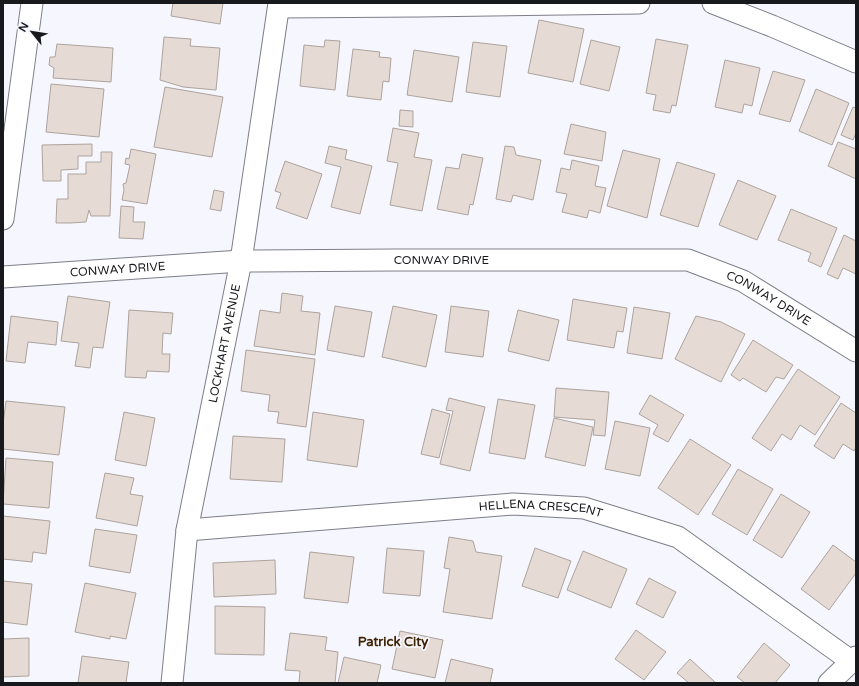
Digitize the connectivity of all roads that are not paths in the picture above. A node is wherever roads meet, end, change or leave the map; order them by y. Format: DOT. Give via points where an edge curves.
graph roads {
  1 [pos="32,3"];
  2 [pos="639,3"];
  3 [pos="713,3"];
  4 [pos="279,5"];
  5 [pos="856,62"];
  6 [pos="3,218"];
  7 [pos="241,262"];
  8 [pos="3,277"];
  9 [pos="856,351"];
  10 [pos="187,530"];
  11 [pos="854,659"];
  12 [pos="172,683"];
  13 [pos="829,683"];
  1 -- 6 [label="street"];
  2 -- 4 [label="street"];
  3 -- 5 [label="street"];
  4 -- 7 [label="street, LOCKHART AVENUE"];
  7 -- 8 [label="street, CONWAY DRIVE"];
  7 -- 9 [label="street, CONWAY DRIVE" via="688,260 743,281"];
  7 -- 10 [label="street, LOCKHART AVENUE"];
  10 -- 11 [label="street, HELLENA CRESCENT" via="513,504 584,508 678,537"];
  10 -- 12 [label="street, LOCKHART AVENUE"];
  11 -- 13 [label="street"];
}
